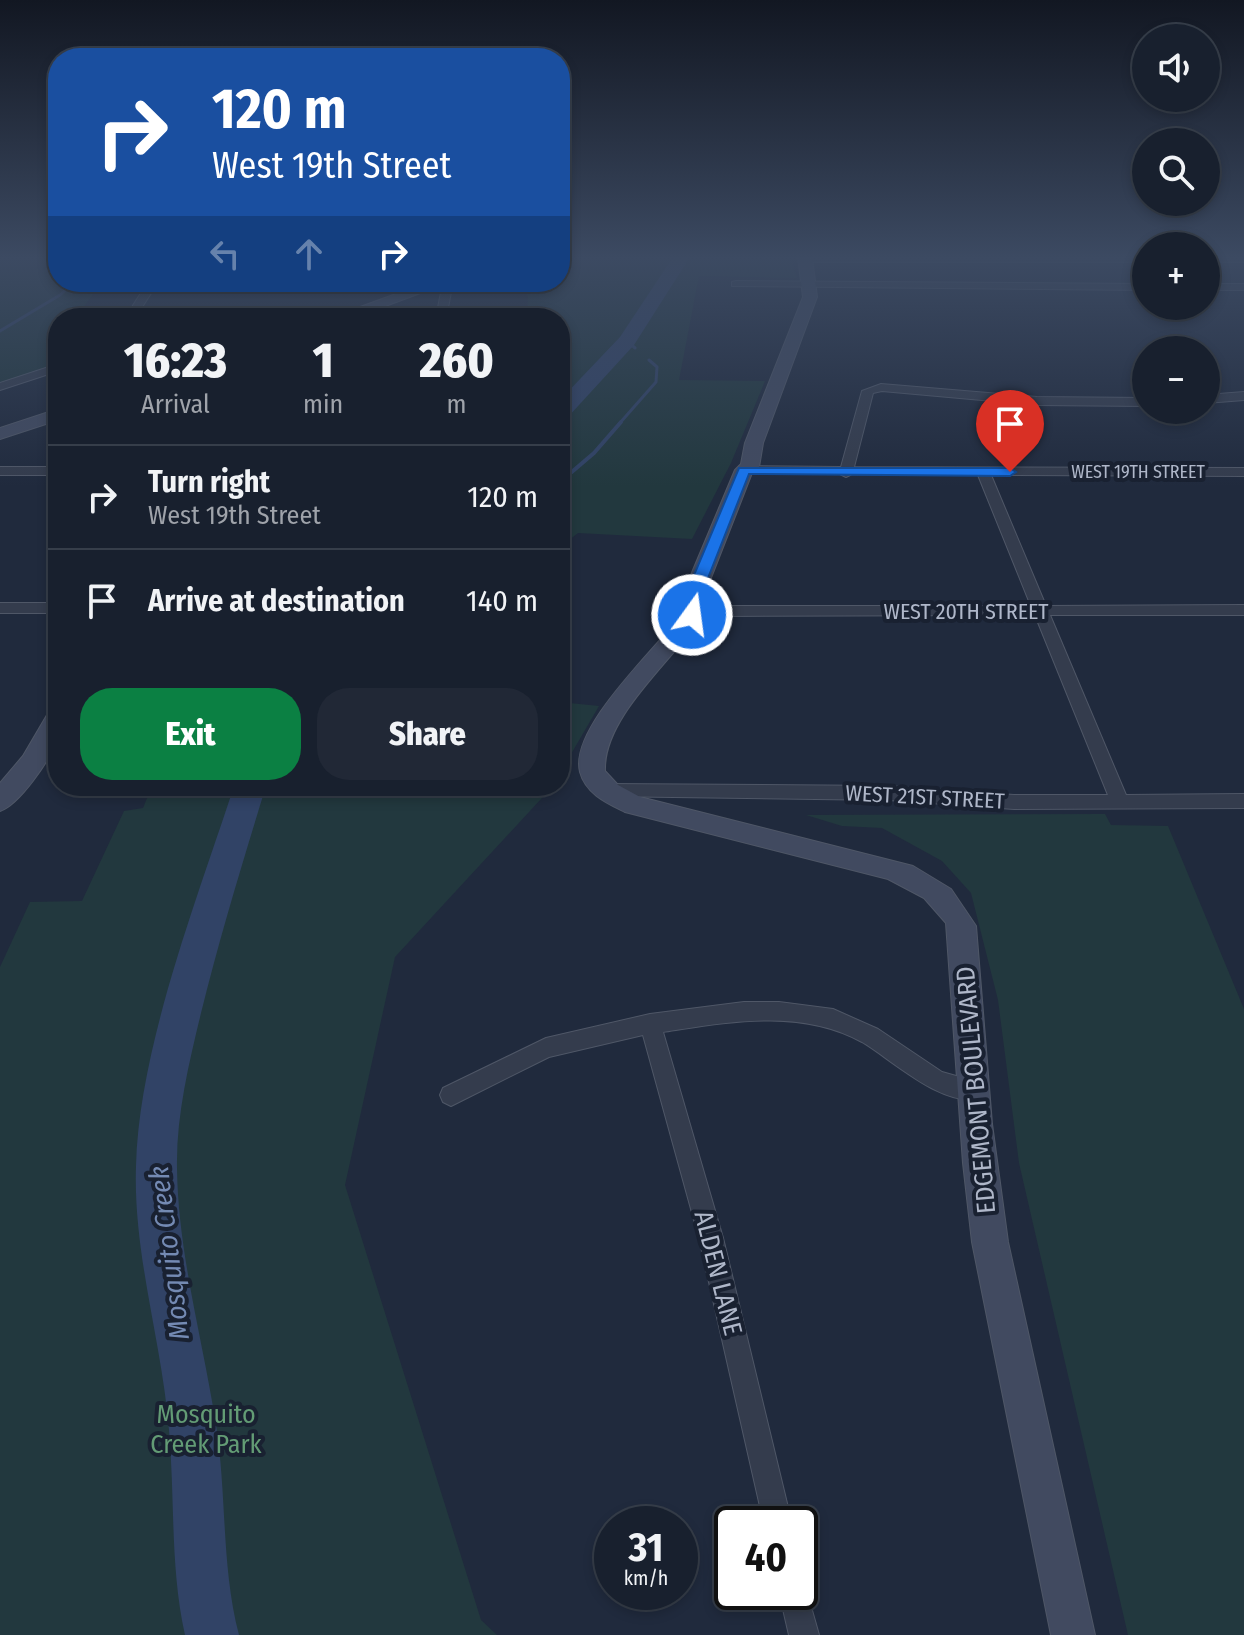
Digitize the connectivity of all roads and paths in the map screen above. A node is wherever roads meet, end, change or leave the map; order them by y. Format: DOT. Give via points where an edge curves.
graph roads {
  1 [pos="797,333"];
  2 [pos="48,370"];
  3 [pos="0,387"];
  4 [pos="1244,396"];
  5 [pos="1220,398"];
  6 [pos="1132,402"];
  7 [pos="48,417"];
  8 [pos="0,434"];
  9 [pos="744,470"];
  10 [pos="0,471"];
  11 [pos="48,471"];
  12 [pos="1244,472"];
  13 [pos="846,473"];
  14 [pos="984,473"];
  15 [pos="689,606"];
  16 [pos="0,608"];
  17 [pos="48,608"];
  18 [pos="1244,610"];
  19 [pos="1041,611"];
  20 [pos="48,734"];
  21 [pos="607,791"];
  22 [pos="0,801"];
  23 [pos="1244,801"];
  24 [pos="1120,802"];
  25 [pos="650,1024"];
  26 [pos="973,1090"];
  27 [pos="451,1095"];
  28 [pos="774,1506"];
  29 [pos="798,1610"];
  30 [pos="804,1635"];
  31 [pos="1073,1635"];
  1 -- 9 [label="street" via="754,443 750,467"];
  2 -- 3 [label="street"];
  4 -- 5 [label="street"];
  6 -- 13 [label="street" via="1037,401 881,387 868,391"];
  7 -- 8 [label="street"];
  9 -- 13 [label="street, WEST 19TH STREET"];
  9 -- 15 [label="street"];
  10 -- 11 [label="street"];
  12 -- 14 [label="street, WEST 19TH STREET"];
  13 -- 14 [label="street, WEST 19TH STREET"];
  14 -- 19 [label="street"];
  15 -- 19 [label="street, WEST 20TH STREET" via="720,611"];
  15 -- 21 [label="street" via="692,615 684,629 669,641 593,746 591,770"];
  16 -- 17 [label="street"];
  18 -- 19 [label="street, WEST 20TH STREET"];
  19 -- 24 [label="street"];
  20 -- 22 [label="street"];
  21 -- 24 [label="street, WEST 21ST STREET" via="888,793 1014,802"];
  21 -- 26 [label="street, EDGEMONT BOULEVARD" via="634,805 892,869 942,894 962,926"];
  23 -- 24 [label="street, WEST 21ST STREET"];
  25 -- 26 [label="street" via="744,1011 833,1019 870,1036 937,1081"];
  25 -- 27 [label="street" via="546,1048"];
  25 -- 28 [label="street, ALDEN LANE" via="711,1238"];
  26 -- 31 [label="street, EDGEMONT BOULEVARD" via="990,1243"];
  29 -- 30 [label="street"];
}
